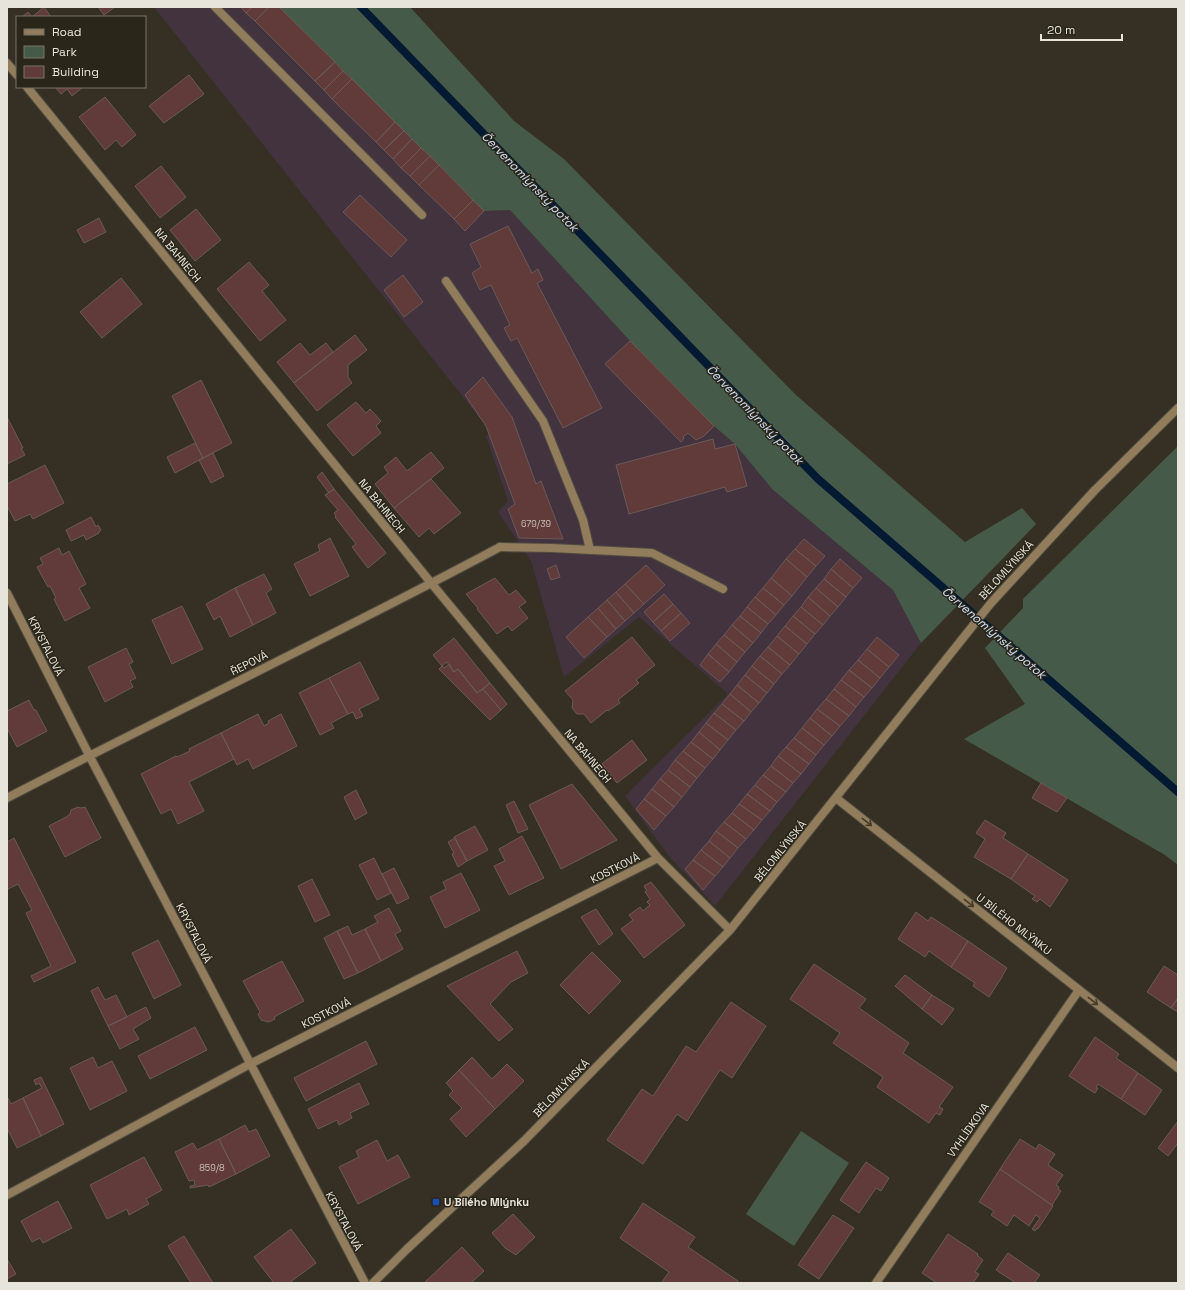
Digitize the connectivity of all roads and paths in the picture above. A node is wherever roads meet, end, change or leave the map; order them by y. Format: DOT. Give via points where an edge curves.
graph roads {
  1 [pos="215,7"];
  2 [pos="7,63"];
  3 [pos="16,74"];
  4 [pos="27,88"];
  5 [pos="422,215"];
  6 [pos="446,281"];
  7 [pos="1178,408"];
  8 [pos="590,550"];
  9 [pos="432,584"];
  10 [pos="723,589"];
  11 [pos="7,593"];
  12 [pos="89,755"];
  13 [pos="7,798"];
  14 [pos="836,798"];
  15 [pos="658,858"];
  16 [pos="730,930"];
  17 [pos="1079,990"];
  18 [pos="250,1064"];
  19 [pos="1178,1068"];
  20 [pos="7,1195"];
  21 [pos="365,1283"];
  22 [pos="373,1283"];
  23 [pos="876,1283"];
  1 -- 5 [label="street"];
  2 -- 3 [label="street"];
  4 -- 9 [label="street, NA BAHNECH"];
  6 -- 8 [label="street" via="543,421 583,520"];
  7 -- 14 [label="street, BĚLOMLÝNSKÁ" via="1095,490 991,603"];
  8 -- 9 [label="street, ŘEPOVÁ" via="500,547"];
  8 -- 10 [label="street" via="652,553"];
  9 -- 12 [label="street, ŘEPOVÁ"];
  9 -- 15 [label="street, NA BAHNECH"];
  11 -- 12 [label="street, KRYSTALOVÁ"];
  12 -- 13 [label="street, ŘEPOVÁ"];
  12 -- 18 [label="street, KRYSTALOVÁ"];
  14 -- 16 [label="street, BĚLOMLÝNSKÁ"];
  14 -- 17 [label="street, U BÍLÉHO MLÝNKU, one-way"];
  15 -- 16 [label="street, NA BAHNECH"];
  15 -- 18 [label="street, KOSTKOVÁ"];
  16 -- 22 [label="street, BĚLOMLÝNSKÁ" via="524,1141 407,1248"];
  17 -- 19 [label="street, U BÍLÉHO MLÝNKU, one-way"];
  17 -- 23 [label="street, VYHLÍDKOVA"];
  18 -- 20 [label="street, KOSTKOVÁ"];
  18 -- 21 [label="street, KRYSTALOVÁ"];
}
